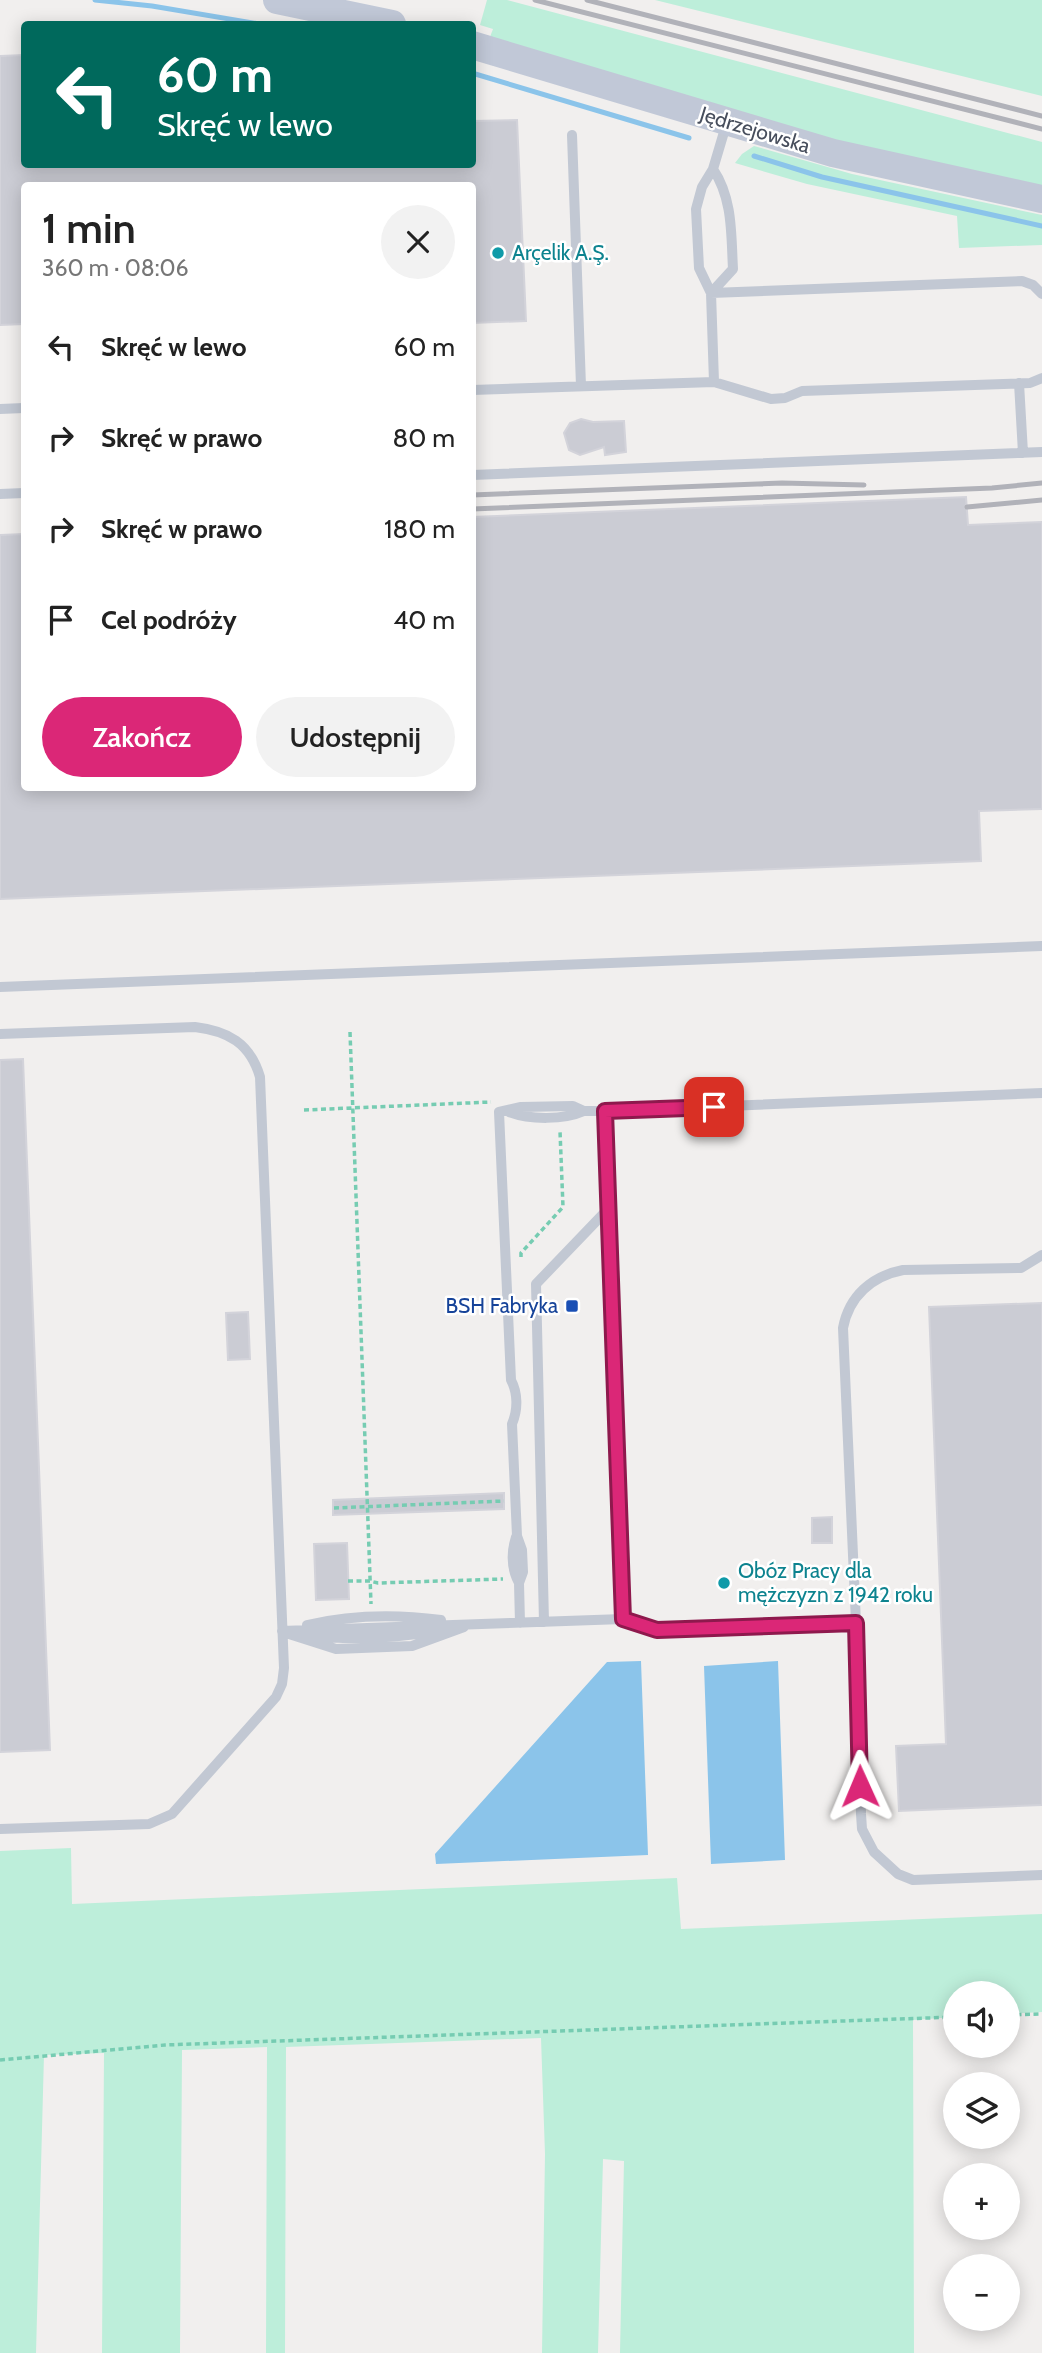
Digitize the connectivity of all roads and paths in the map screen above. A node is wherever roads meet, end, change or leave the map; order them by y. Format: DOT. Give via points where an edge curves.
graph roads {
  1 [pos="277,0"];
  2 [pos="378,21"];
  3 [pos="476,45"];
  4 [pos="727,122"];
  5 [pos="572,135"];
  6 [pos="713,169"];
  7 [pos="1042,199"];
  8 [pos="711,293"];
  9 [pos="1042,294"];
  10 [pos="1042,378"];
  11 [pos="714,382"];
  12 [pos="1019,383"];
  13 [pos="581,386"];
  14 [pos="476,390"];
  15 [pos="21,408"];
  16 [pos="0,409"];
  17 [pos="1042,452"];
  18 [pos="1023,453"];
  19 [pos="476,475"];
  20 [pos="21,493"];
  21 [pos="0,494"];
  22 [pos="1042,946"];
  23 [pos="0,987"];
  24 [pos="350,1032"];
  25 [pos="0,1034"];
  26 [pos="1042,1093"];
  27 [pos="605,1111"];
  28 [pos="608,1209"];
  29 [pos="1042,1255"];
  30 [pos="515,1500"];
  31 [pos="369,1506"];
  32 [pos="334,1508"];
  33 [pos="372,1618"];
  34 [pos="623,1619"];
  35 [pos="544,1622"];
  36 [pos="520,1623"];
  37 [pos="856,1623"];
  38 [pos="472,1624"];
  39 [pos="282,1631"];
  40 [pos="0,1829"];
  41 [pos="1042,1875"];
  42 [pos="1042,2014"];
  43 [pos="1020,2015"];
  44 [pos="943,2017"];
  45 [pos="0,2060"];
  1 -- 2 [label="street"];
  3 -- 4 [label="street, Jędrzejowska"];
  4 -- 6 [label="lane"];
  4 -- 7 [label="street, Jędrzejowska" via="833,153"];
  5 -- 13 [label="lane"];
  6 -- 8 [label="lane" via="696,209 699,268"];
  6 -- 8 [label="lane" via="728,200 733,269"];
  8 -- 9 [label="lane" via="1022,281"];
  8 -- 11 [label="lane"];
  10 -- 12 [label="lane"];
  11 -- 12 [label="lane" via="779,399 802,391"];
  11 -- 13 [label="lane"];
  12 -- 18 [label="lane"];
  13 -- 14 [label="lane"];
  15 -- 16 [label="lane"];
  17 -- 18 [label="lane"];
  18 -- 19 [label="lane"];
  20 -- 21 [label="lane"];
  22 -- 23 [label="lane"];
  24 -- 31 [label="path"];
  25 -- 39 [label="lane" via="214,1029 246,1046 256,1062"];
  26 -- 27 [label="lane"];
  27 -- 28 [label="lane"];
  27 -- 30 [label="lane" via="573,1106 499,1112 510,1380 517,1414 512,1424"];
  28 -- 34 [label="lane"];
  28 -- 35 [label="lane" via="536,1284"];
  29 -- 37 [label="lane" via="1021,1268 889,1273 861,1291 845,1316"];
  30 -- 31 [label="path"];
  30 -- 36 [label="lane" via="517,1536 512,1550"];
  31 -- 32 [label="path"];
  31 -- 33 [label="path"];
  33 -- 38 [label="lane" via="411,1616"];
  33 -- 39 [label="lane" via="335,1619"];
  34 -- 35 [label="lane"];
  34 -- 37 [label="lane" via="657,1630"];
  35 -- 36 [label="lane"];
  36 -- 38 [label="lane"];
  37 -- 41 [label="lane" via="862,1821 874,1852 898,1874 913,1880"];
  38 -- 39 [label="lane"];
  38 -- 39 [label="lane" via="412,1646 336,1649"];
  39 -- 40 [label="lane" via="284,1668 276,1697 172,1814 149,1824"];
  42 -- 43 [label="path"];
  44 -- 45 [label="path" via="165,2045"];
}
